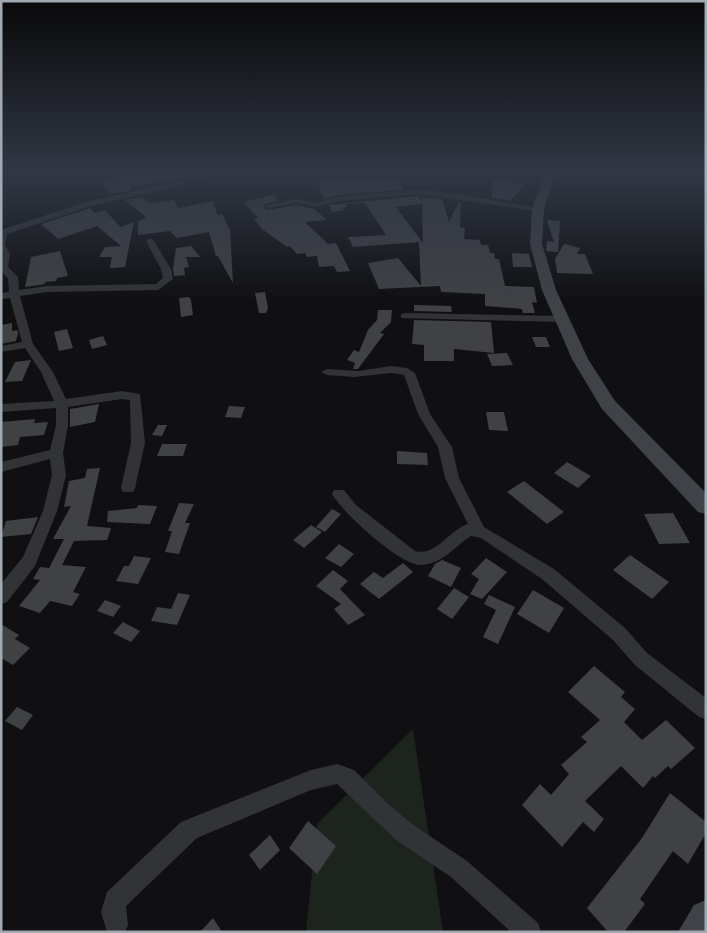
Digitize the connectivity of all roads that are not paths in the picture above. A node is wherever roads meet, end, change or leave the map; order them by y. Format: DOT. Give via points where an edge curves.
graph roads {
  1 [pos="53,216"];
  2 [pos="538,216"];
  3 [pos="2,232"];
  4 [pos="150,241"];
  5 [pos="14,293"];
  6 [pos="1,296"];
  7 [pos="404,316"];
  8 [pos="562,319"];
  9 [pos="28,344"];
  10 [pos="1,349"];
  11 [pos="327,372"];
  12 [pos="62,404"];
  13 [pos="1,408"];
  14 [pos="56,453"];
  15 [pos="1,466"];
  16 [pos="128,488"];
  17 [pos="339,494"];
  18 [pos="706,506"];
  19 [pos="479,531"];
  20 [pos="1,596"];
  21 [pos="706,710"];
  22 [pos="706,918"];
  23 [pos="116,925"];
  24 [pos="529,932"];
  25 [pos="696,932"];
  1 -- 3 [label="street"];
  2 -- 8 [label="street" via="536,244"];
  3 -- 5 [label="street" via="6,254 3,268 13,277"];
  4 -- 5 [label="street" via="168,279 158,287 84,287"];
  5 -- 6 [label="street"];
  5 -- 9 [label="street"];
  7 -- 8 [label="street"];
  8 -- 18 [label="street" via="592,381 608,405"];
  9 -- 10 [label="street"];
  9 -- 12 [label="street" via="47,372"];
  11 -- 19 [label="street" via="356,374 404,370 409,373 424,414 445,447 452,478"];
  12 -- 13 [label="street"];
  12 -- 14 [label="street" via="62,425"];
  12 -- 16 [label="street" via="122,395 136,397 140,442"];
  14 -- 15 [label="street"];
  14 -- 20 [label="street" via="59,475 50,511 30,561"];
  17 -- 19 [label="street" via="351,509 384,536 410,556 420,559 440,554 469,530"];
  19 -- 21 [label="street" via="548,574 619,634 641,659"];
  22 -- 25 [label="street"];
  23 -- 24 [label="street" via="115,900 189,830 311,780 337,774 347,777 404,832 459,869"];
}
